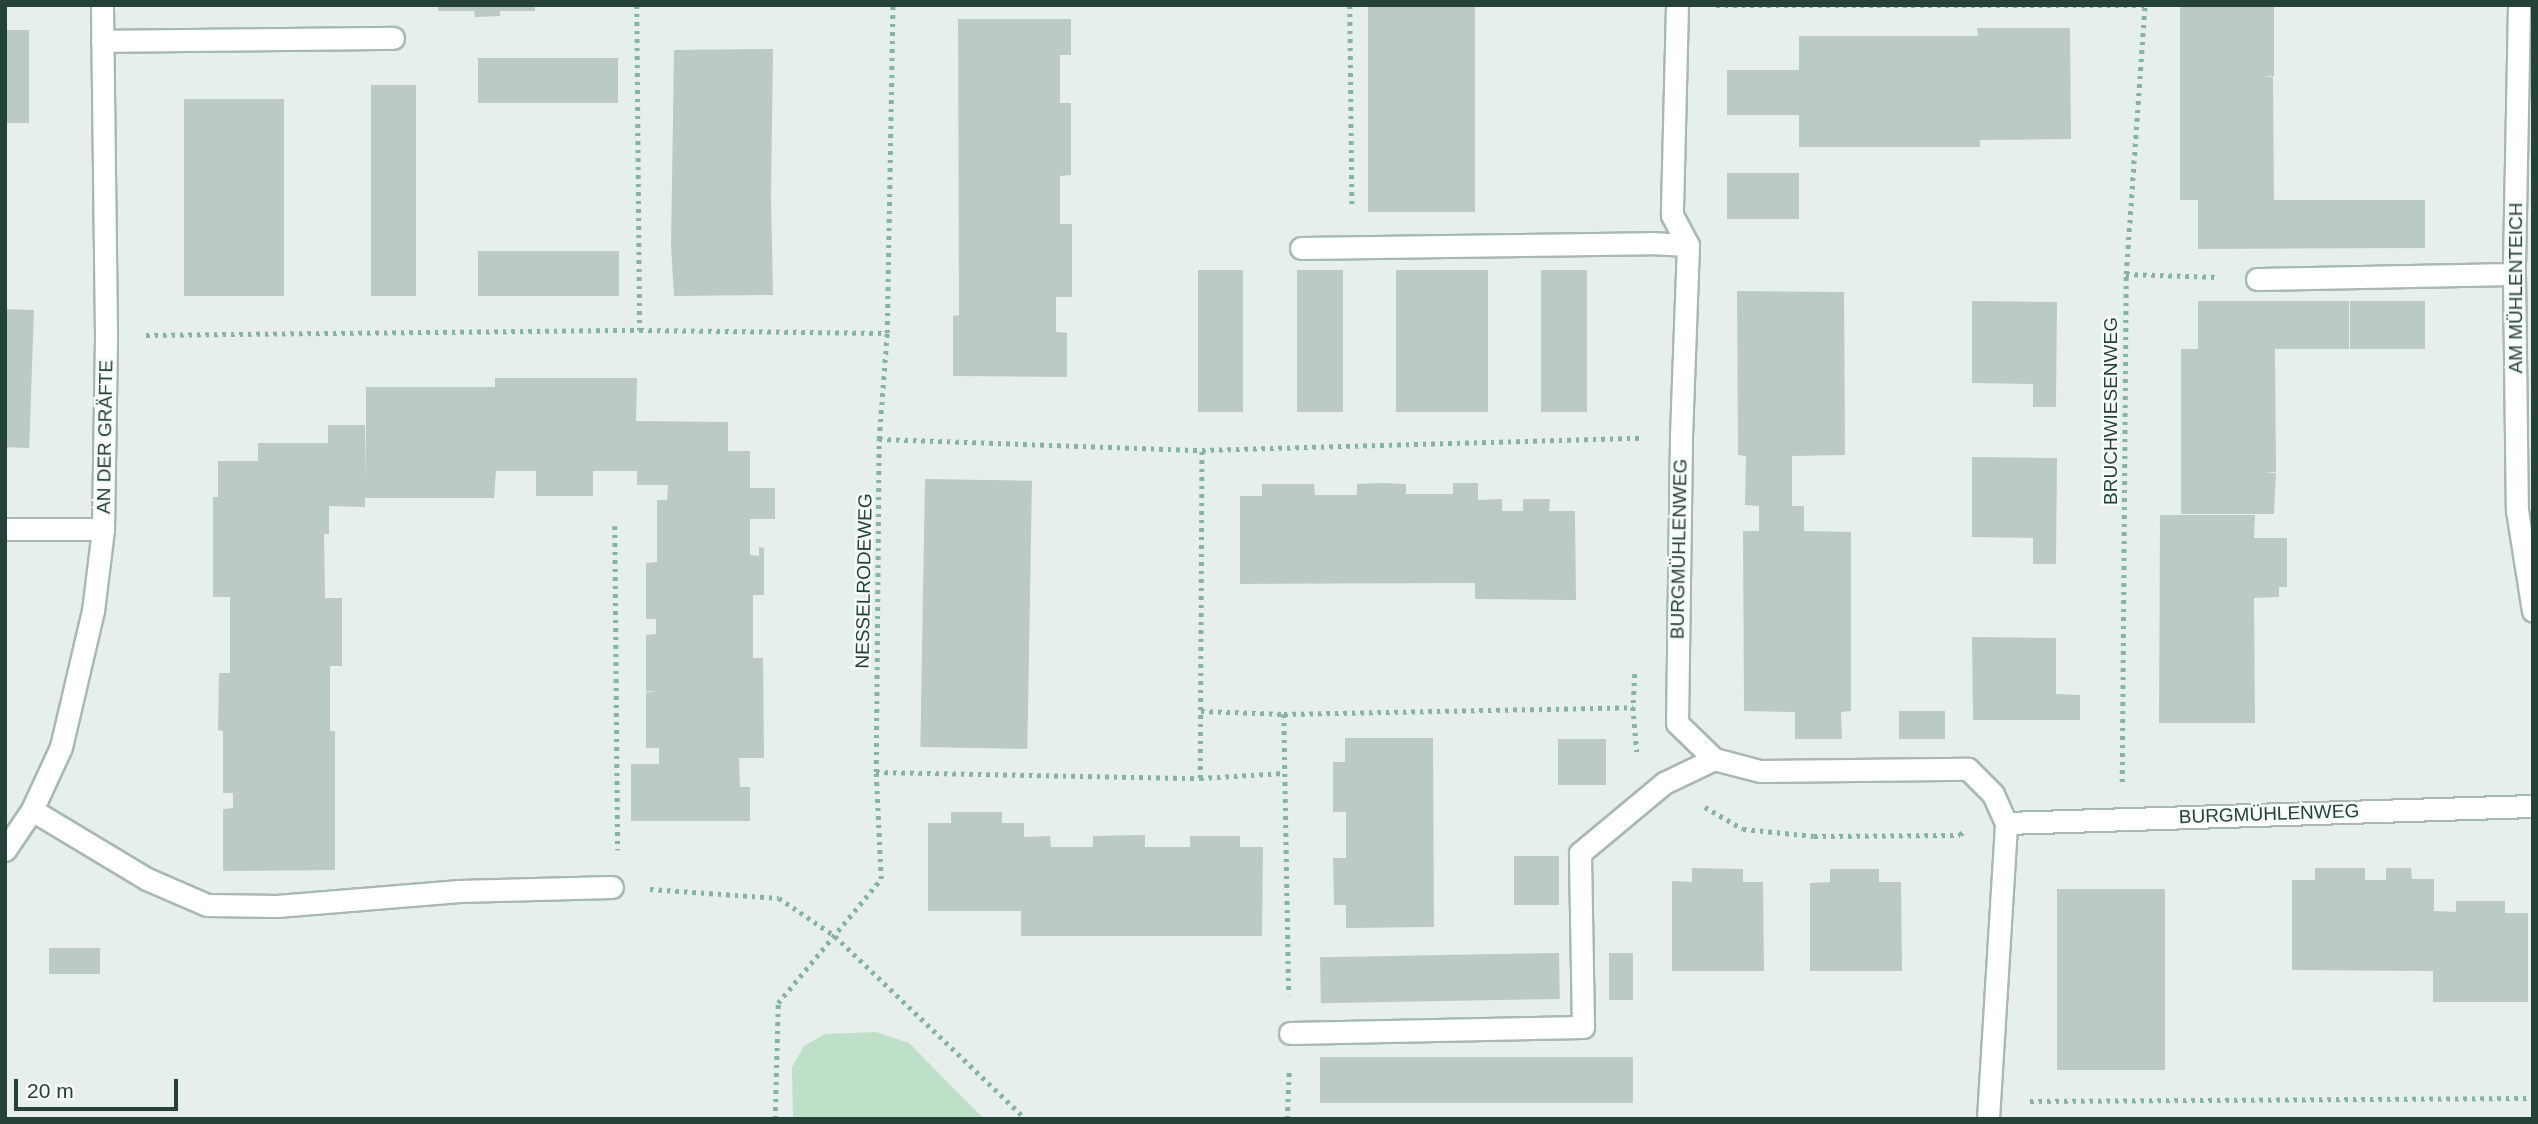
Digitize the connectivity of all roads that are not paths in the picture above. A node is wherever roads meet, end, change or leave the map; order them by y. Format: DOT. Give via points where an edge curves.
graph roads {
  1 [pos="102,5"];
  2 [pos="2519,5"];
  3 [pos="1677,6"];
  4 [pos="393,38"];
  5 [pos="102,41"];
  6 [pos="1688,245"];
  7 [pos="1301,248"];
  8 [pos="2514,274"];
  9 [pos="2257,279"];
  10 [pos="5,529"];
  11 [pos="103,529"];
  12 [pos="2533,611"];
  13 [pos="1714,759"];
  14 [pos="2533,806"];
  15 [pos="32,810"];
  16 [pos="2006,823"];
  17 [pos="5,850"];
  18 [pos="615,887"];
  19 [pos="1290,1033"];
  20 [pos="1988,1110"];
  1 -- 5 [label="street, AN DER GRÄFTE"];
  2 -- 8 [label="street, AM MÜHLENTEICH"];
  3 -- 6 [label="street, BURGMÜHLENWEG" via="1672,215"];
  4 -- 5 [label="street"];
  5 -- 11 [label="street, AN DER GRÄFTE"];
  6 -- 7 [label="street"];
  6 -- 13 [label="street, BURGMÜHLENWEG" via="1677,723"];
  8 -- 9 [label="street"];
  8 -- 12 [label="street, AM MÜHLENTEICH" via="2517,510"];
  10 -- 11 [label="street"];
  11 -- 15 [label="street, AN DER GRÄFTE" via="93,611 61,747"];
  13 -- 16 [label="street, BURGMÜHLENWEG" via="1760,771 1968,769 1993,794"];
  13 -- 19 [label="street" via="1664,783 1580,853 1583,1027"];
  14 -- 16 [label="street, BURGMÜHLENWEG"];
  15 -- 17 [label="street, AN DER GRÄFTE"];
  15 -- 18 [label="street" via="147,879 207,905 276,906 459,891"];
  16 -- 20 [label="street, BURGMÜHLENWEG"];
}
